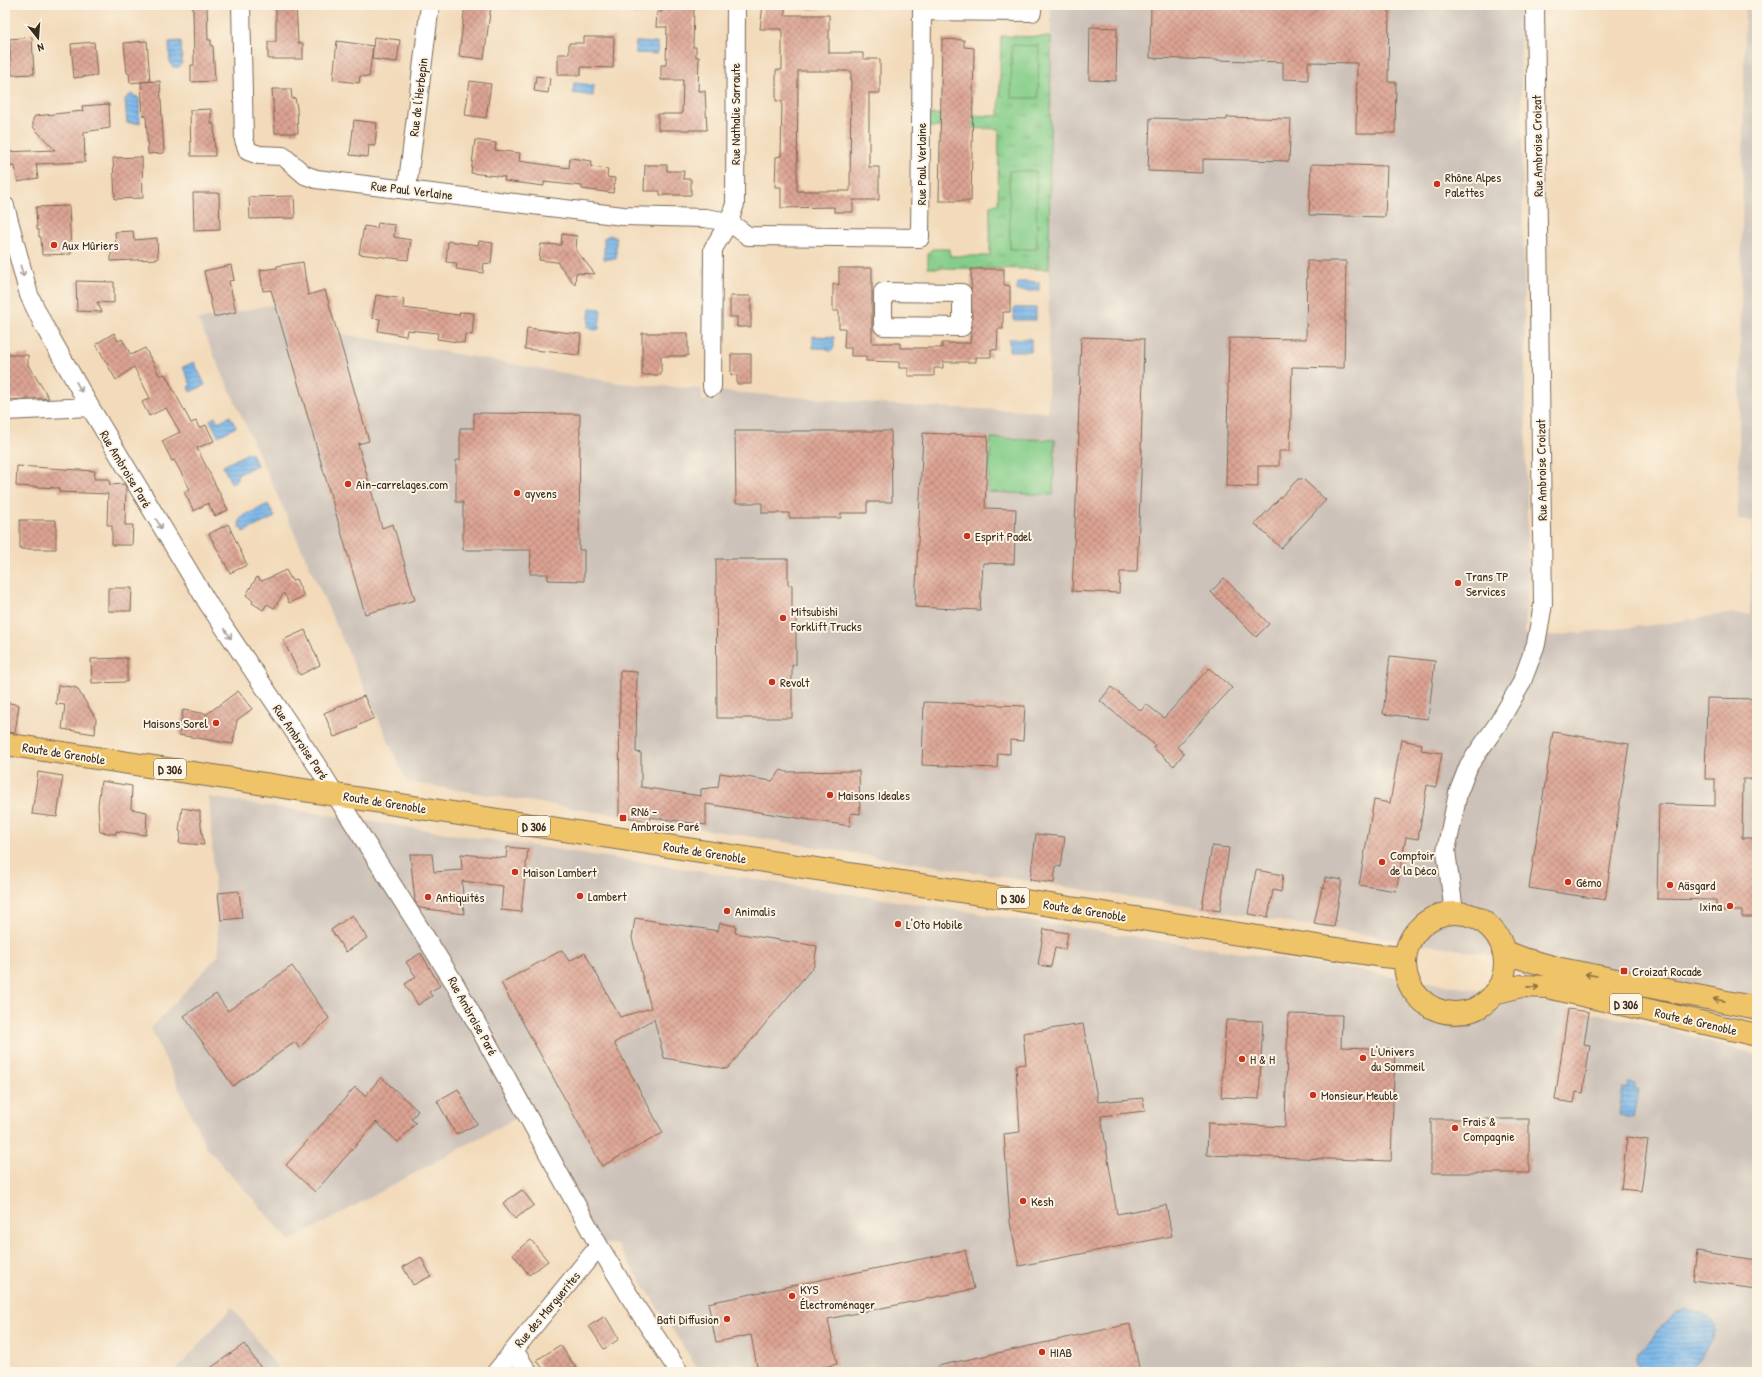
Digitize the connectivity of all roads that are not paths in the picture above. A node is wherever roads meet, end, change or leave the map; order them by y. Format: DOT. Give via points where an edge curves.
graph roads {
  1 [pos="241,5"];
  2 [pos="430,5"];
  3 [pos="736,5"];
  4 [pos="1032,5"];
  5 [pos="1535,5"];
  6 [pos="407,189"];
  7 [pos="5,206"];
  8 [pos="729,222"];
  9 [pos="962,293"];
  10 [pos="712,387"];
  11 [pos="90,407"];
  12 [pos="5,411"];
  13 [pos="5,744"];
  14 [pos="336,794"];
  15 [pos="1454,912"];
  16 [pos="1503,951"];
  17 [pos="1405,958"];
  18 [pos="1494,993"];
  19 [pos="1757,1008"];
  20 [pos="1757,1035"];
  21 [pos="599,1246"];
  22 [pos="514,1350"];
  23 [pos="496,1372"];
  24 [pos="528,1372"];
  25 [pos="679,1372"];
  1 -- 6 [label="street, Rue Paul Verlaine" via="244,140 248,151 259,155 282,156 305,175 316,179"];
  2 -- 6 [label="street, Rue de l'Herbepin"];
  3 -- 8 [label="street, Rue Nathalie Sarraute" via="735,204"];
  4 -- 8 [label="street, Rue Paul Verlaine" via="1032,12 922,11 920,238 748,236"];
  5 -- 15 [label="street, Rue Ambroise Croizat" via="1543,604 1536,644 1521,684 1499,722 1469,765 1458,794 1446,851"];
  6 -- 8 [label="street, Rue Paul Verlaine" via="623,216 705,218"];
  7 -- 11 [label="street, Rue Ambroise Paré, one-way" via="29,295"];
  8 -- 10 [label="street" via="713,249"];
  9 -- 9 [label="street" via="883,292 883,326 962,327"];
  11 -- 12 [label="street"];
  11 -- 14 [label="street, Rue Ambroise Paré, one-way" via="209,605"];
  13 -- 14 [label="main road, Route de Grenoble / D 306"];
  14 -- 17 [label="main road, Route de Grenoble / D 306"];
  14 -- 21 [label="street, Rue Ambroise Paré" via="455,984"];
  15 -- 16 [label="main road" via="1472,915 1487,924 1498,938"];
  15 -- 17 [label="main road" via="1440,915 1416,931 1408,944"];
  16 -- 18 [label="main road" via="1505,966 1502,980"];
  19 -- 16 [label="main road, Route de Grenoble / D 306, one-way" via="1561,969"];
  17 -- 18 [label="main road" via="1406,975 1414,991 1424,1002 1438,1009 1464,1012 1476,1008"];
  18 -- 20 [label="main road, Route de Grenoble / D 306, one-way" via="1521,986 1547,987"];
  21 -- 22 [label="street, Rue des Marguerites"];
  21 -- 25 [label="street, Rue Ambroise Paré"];
  22 -- 23 [label="street, Rue des Marguerites"];
  22 -- 24 [label="street"];
}
